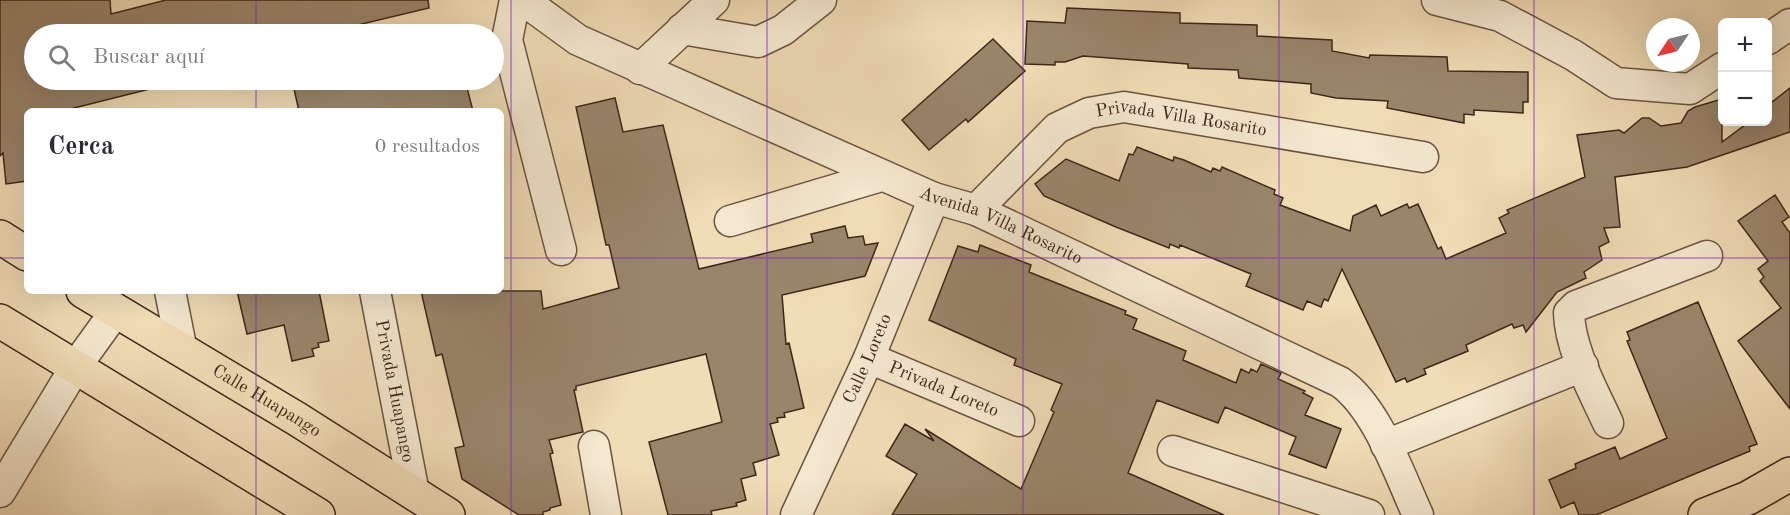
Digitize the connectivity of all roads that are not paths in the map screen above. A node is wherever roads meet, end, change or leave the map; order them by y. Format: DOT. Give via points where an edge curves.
graph roads {
  1 [pos="516,0"];
  2 [pos="523,0"];
  3 [pos="714,0"];
  4 [pos="821,0"];
  5 [pos="1437,0"];
  6 [pos="1790,24"];
  7 [pos="682,29"];
  8 [pos="1772,36"];
  9 [pos="640,69"];
  10 [pos="1718,71"];
  11 [pos="1423,157"];
  12 [pos="881,176"];
  13 [pos="934,198"];
  14 [pos="976,210"];
  15 [pos="730,221"];
  16 [pos="0,237"];
  17 [pos="561,250"];
  18 [pos="24,252"];
  19 [pos="1707,256"];
  20 [pos="88,294"];
  21 [pos="171,294"];
  22 [pos="376,294"];
  23 [pos="115,312"];
  24 [pos="0,321"];
  25 [pos="182,351"];
  26 [pos="869,358"];
  27 [pos="76,366"];
  28 [pos="1583,366"];
  29 [pos="1019,421"];
  30 [pos="1608,423"];
  31 [pos="1386,445"];
  32 [pos="594,446"];
  33 [pos="1173,451"];
  34 [pos="1789,477"];
  35 [pos="0,492"];
  36 [pos="414,493"];
  37 [pos="318,515"];
  38 [pos="448,515"];
  39 [pos="606,515"];
  40 [pos="796,515"];
  41 [pos="1369,515"];
  42 [pos="1418,515"];
  43 [pos="1705,515"];
  1 -- 17 [label="street" via="507,40"];
  2 -- 9 [label="street, Avenida Villa Rosarito" via="578,40"];
  3 -- 7 [label="street"];
  4 -- 7 [label="street" via="783,30 758,42"];
  5 -- 10 [label="street" via="1500,16 1616,83 1690,89"];
  6 -- 8 [label="street"];
  7 -- 9 [label="street"];
  9 -- 12 [label="street, Avenida Villa Rosarito"];
  11 -- 14 [label="street, Privada Villa Rosarito" via="1124,107 1089,113 1057,128"];
  12 -- 13 [label="street, Avenida Villa Rosarito"];
  12 -- 15 [label="street"];
  13 -- 14 [label="street, Avenida Villa Rosarito"];
  13 -- 26 [label="street, Calle Loreto"];
  14 -- 31 [label="street, Avenida Villa Rosarito" via="1340,382 1360,400"];
  16 -- 18 [label="main road"];
  19 -- 28 [label="street" via="1576,306 1569,314 1569,323"];
  20 -- 23 [label="main road, Calle Huapango"];
  21 -- 25 [label="street"];
  22 -- 36 [label="street, Privada Huapango"];
  23 -- 25 [label="main road, Calle Huapango"];
  23 -- 27 [label="street"];
  24 -- 27 [label="main road"];
  25 -- 36 [label="main road, Calle Huapango"];
  26 -- 29 [label="street, Privada Loreto"];
  26 -- 40 [label="street, Calle Loreto"];
  27 -- 35 [label="street"];
  27 -- 37 [label="main road"];
  28 -- 30 [label="street"];
  28 -- 31 [label="street"];
  31 -- 42 [label="street, Avenida Villa Rosarito"];
  32 -- 39 [label="street"];
  33 -- 41 [label="street"];
  34 -- 43 [label="main road"];
  36 -- 38 [label="main road, Calle Huapango"];
}
